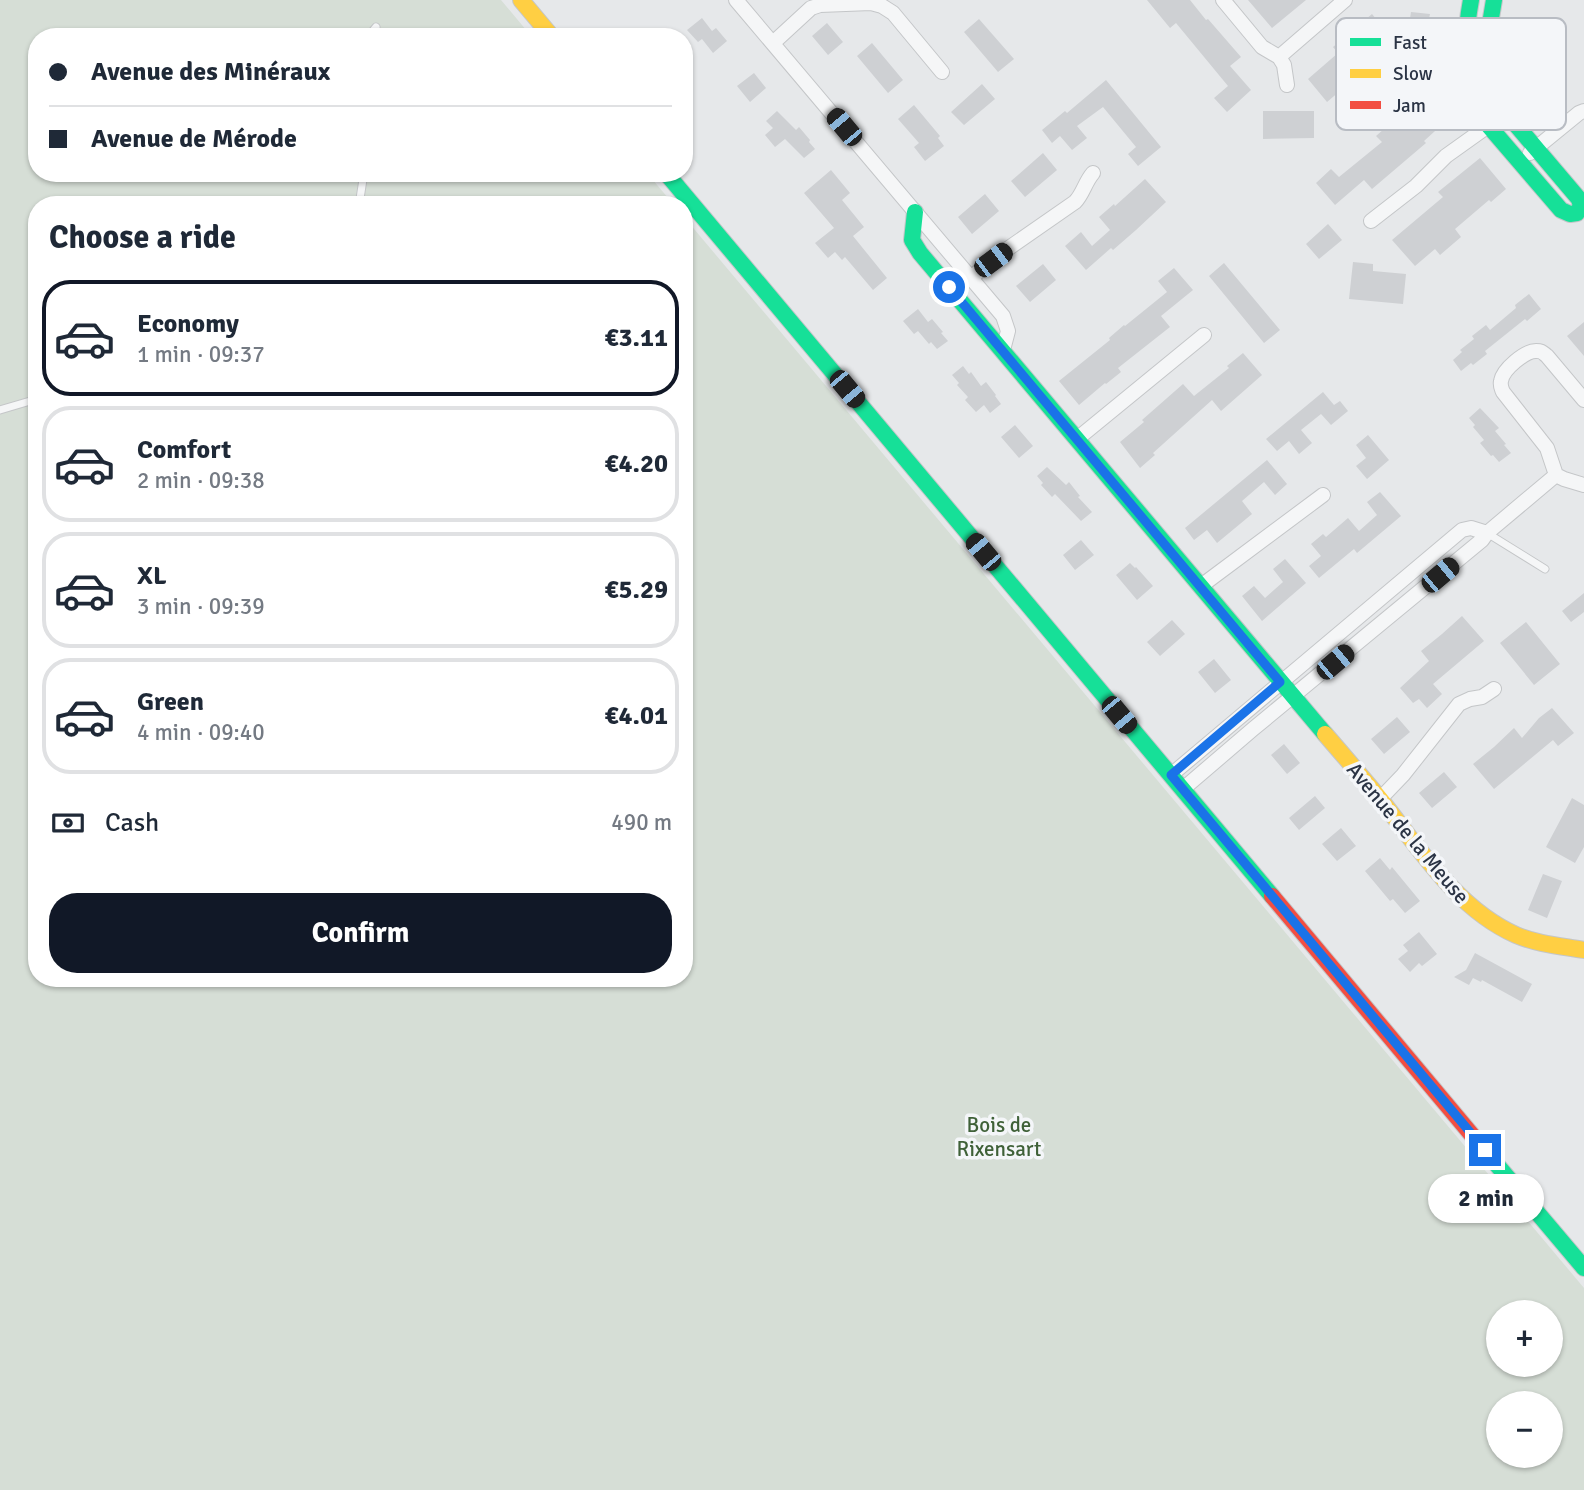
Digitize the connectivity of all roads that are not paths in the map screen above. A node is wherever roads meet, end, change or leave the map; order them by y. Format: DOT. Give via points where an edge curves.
graph roads {
  1 [pos="521,0"];
  2 [pos="736,0"];
  3 [pos="1223,0"];
  4 [pos="1345,0"];
  5 [pos="1473,0"];
  6 [pos="1494,2"];
  7 [pos="1469,18"];
  8 [pos="544,28"];
  9 [pos="773,43"];
  10 [pos="1279,57"];
  11 [pos="942,72"];
  12 [pos="1287,85"];
  13 [pos="1584,111"];
  14 [pos="1566,124"];
  15 [pos="1481,130"];
  16 [pos="1492,130"];
  17 [pos="1521,130"];
  18 [pos="1559,130"];
  19 [pos="1537,148"];
  20 [pos="1520,162"];
  21 [pos="1093,173"];
  22 [pos="674,182"];
  23 [pos="685,196"];
  24 [pos="693,205"];
  25 [pos="915,212"];
  26 [pos="1371,221"];
  27 [pos="971,278"];
  28 [pos="1204,335"];
  29 [pos="1003,350"];
  30 [pos="1584,400"];
  31 [pos="28,402"];
  32 [pos="0,410"];
  33 [pos="1077,439"];
  34 [pos="1556,475"];
  35 [pos="1584,485"];
  36 [pos="1323,495"];
  37 [pos="1487,533"];
  38 [pos="1545,569"];
  39 [pos="1201,586"];
  40 [pos="1280,682"];
  41 [pos="1494,689"];
  42 [pos="1293,697"];
  43 [pos="1171,775"];
  44 [pos="1183,789"];
  45 [pos="1380,799"];
  46 [pos="1584,950"];
  47 [pos="1584,1268"];
  1 -- 8 [label="street"];
  2 -- 9 [label="street"];
  3 -- 10 [label="street" via="1262,47"];
  4 -- 10 [label="street"];
  5 -- 6 [label="street"];
  5 -- 7 [label="street"];
  9 -- 11 [label="street" via="811,8 871,3 893,13"];
  9 -- 25 [label="street"];
  10 -- 12 [label="street"];
  13 -- 14 [label="street"];
  15 -- 26 [label="street"];
  16 -- 20 [label="street"];
  17 -- 19 [label="street"];
  18 -- 19 [label="street"];
  19 -- 20 [label="street"];
  19 -- 20 [label="street" via="1579,199 1577,213 1562,210"];
  21 -- 27 [label="street" via="1075,202"];
  22 -- 23 [label="street"];
  24 -- 43 [label="street"];
  25 -- 27 [label="street"];
  25 -- 29 [label="street, Avenue de la Meuse" via="914,246"];
  27 -- 29 [label="street" via="1003,316 1008,331"];
  28 -- 33 [label="street"];
  29 -- 33 [label="street, Avenue de la Meuse"];
  30 -- 34 [label="street" via="1540,351 1521,357 1503,375 1503,392 1547,448"];
  31 -- 32 [label="lane"];
  33 -- 39 [label="street, Avenue de la Meuse"];
  34 -- 35 [label="street"];
  34 -- 37 [label="street"];
  36 -- 39 [label="street"];
  37 -- 38 [label="lane"];
  37 -- 40 [label="street" via="1461,530"];
  37 -- 42 [label="street"];
  39 -- 40 [label="street, Avenue de la Meuse"];
  40 -- 42 [label="street, Avenue de la Meuse"];
  40 -- 43 [label="street"];
  41 -- 45 [label="street" via="1459,704"];
  42 -- 44 [label="street"];
  42 -- 45 [label="street, Avenue de la Meuse"];
  43 -- 44 [label="street"];
  44 -- 47 [label="street"];
  45 -- 46 [label="street, Avenue de la Meuse" via="1452,888 1482,916 1517,935"];
}
